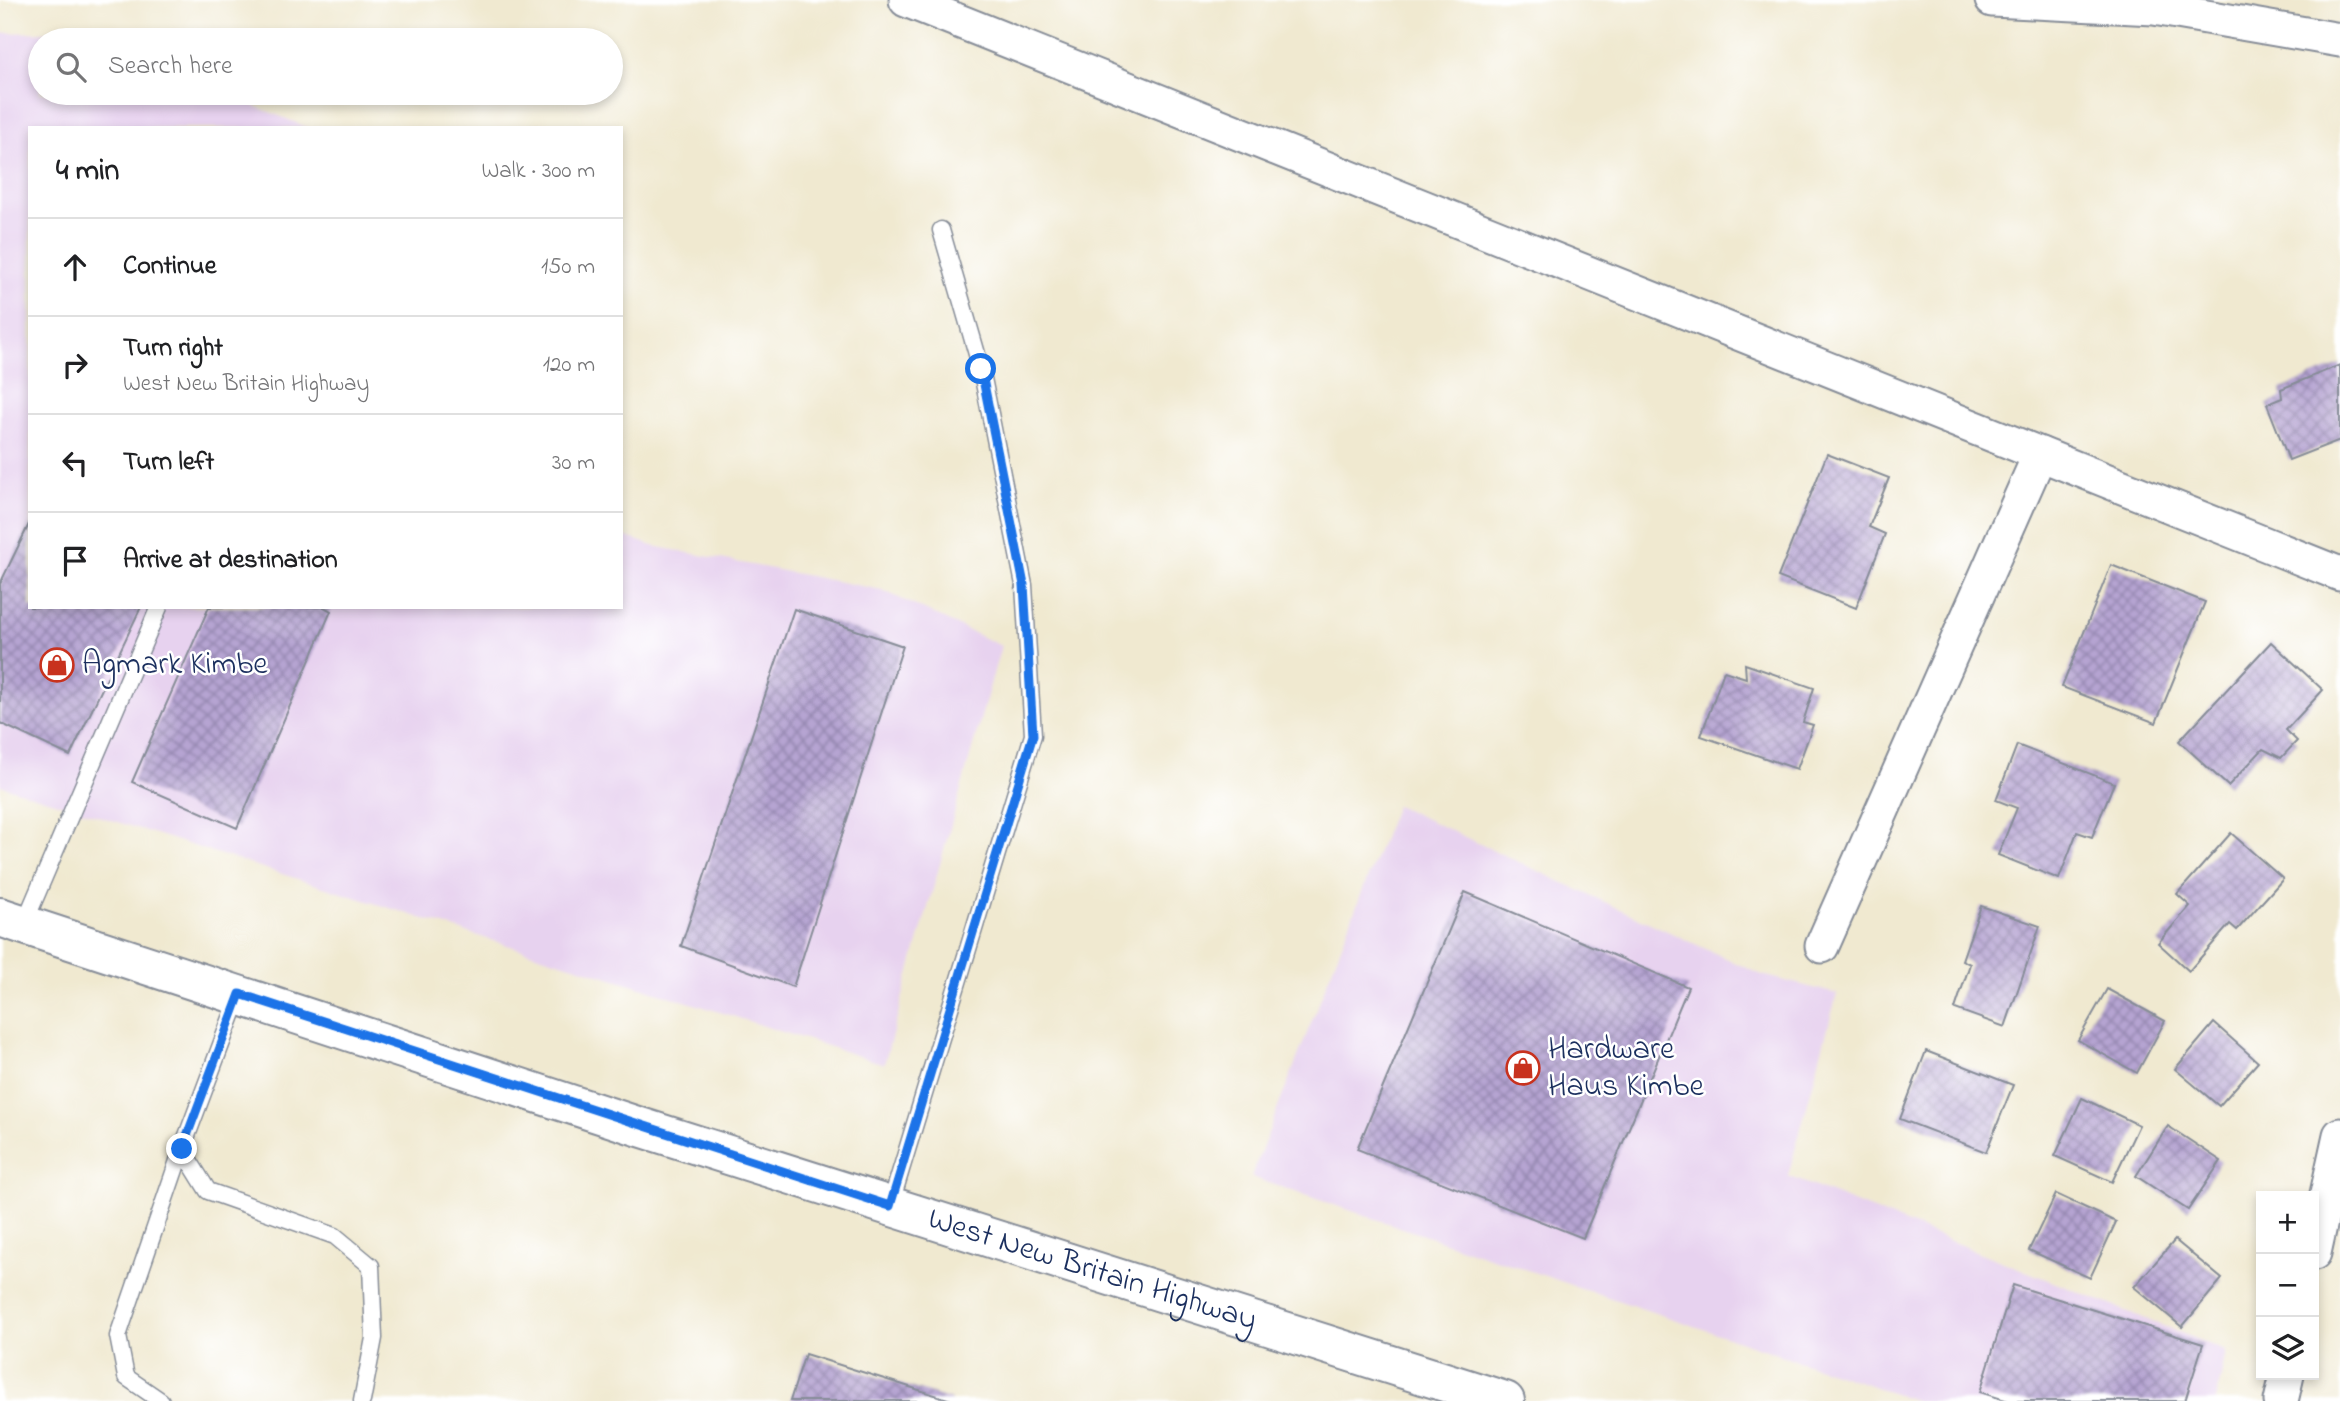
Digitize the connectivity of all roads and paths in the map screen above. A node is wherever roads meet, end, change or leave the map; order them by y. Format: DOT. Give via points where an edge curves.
graph roads {
  1 [pos="906,0"];
  2 [pos="1992,0"];
  3 [pos="2340,40"];
  4 [pos="942,230"];
  5 [pos="2040,454"];
  6 [pos="2340,574"];
  7 [pos="158,609"];
  8 [pos="12,920"];
  9 [pos="1822,946"];
  10 [pos="240,994"];
  11 [pos="2340,1136"];
  12 [pos="182,1149"];
  13 [pos="890,1206"];
  14 [pos="2319,1230"];
  15 [pos="2286,1380"];
  16 [pos="1500,1400"];
  17 [pos="161,1401"];
  18 [pos="362,1401"];
  19 [pos="2281,1401"];
  1 -- 5 [label="street"];
  2 -- 3 [label="street" via="2154,8"];
  4 -- 13 [label="lane" via="981,369 1024,585 1033,735"];
  5 -- 6 [label="street"];
  5 -- 9 [label="street"];
  7 -- 8 [label="lane"];
  8 -- 10 [label="main road, West New Britain Highway"];
  10 -- 12 [label="lane"];
  10 -- 13 [label="main road, West New Britain Highway"];
  11 -- 14 [label="street"];
  12 -- 17 [label="lane" via="118,1336 125,1377"];
  12 -- 18 [label="lane" via="208,1191 335,1236 371,1266 374,1338"];
  13 -- 16 [label="main road, West New Britain Highway"];
  15 -- 19 [label="street"];
}
